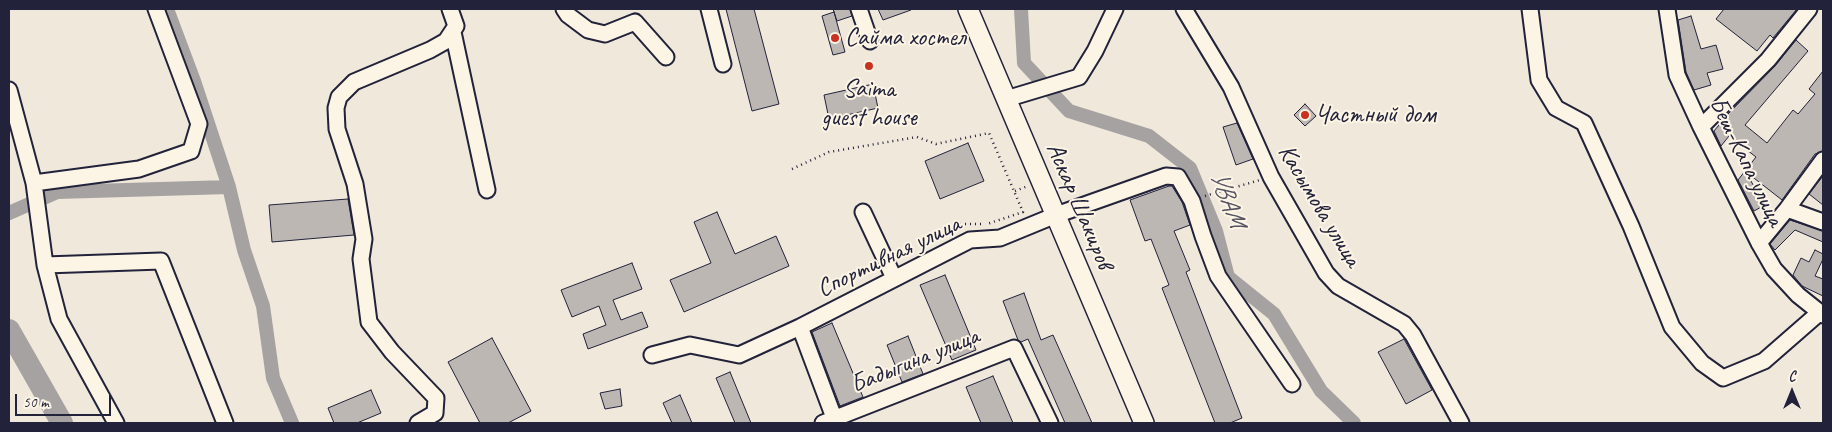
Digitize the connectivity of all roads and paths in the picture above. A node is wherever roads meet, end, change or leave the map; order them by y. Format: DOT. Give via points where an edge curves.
graph roads {
  1 [pos="156,9"];
  2 [pos="450,9"];
  3 [pos="564,9"];
  4 [pos="709,9"];
  5 [pos="859,9"];
  6 [pos="968,9"];
  7 [pos="1115,9"];
  8 [pos="1184,9"];
  9 [pos="1530,9"];
  10 [pos="1666,9"];
  11 [pos="1809,9"];
  12 [pos="638,15"];
  13 [pos="453,32"];
  14 [pos="870,41"];
  15 [pos="666,57"];
  16 [pos="723,64"];
  17 [pos="9,90"];
  18 [pos="1006,99"];
  19 [pos="1701,127"];
  20 [pos="1823,160"];
  21 [pos="792,169"];
  22 [pos="1271,177"];
  23 [pos="34,183"];
  24 [pos="488,190"];
  25 [pos="1200,197"];
  26 [pos="1787,209"];
  27 [pos="863,212"];
  28 [pos="1056,215"];
  29 [pos="1823,222"];
  30 [pos="960,224"];
  31 [pos="1759,243"];
  32 [pos="45,264"];
  33 [pos="894,278"];
  34 [pos="1821,314"];
  35 [pos="800,327"];
  36 [pos="652,355"];
  37 [pos="1292,384"];
  38 [pos="831,422"];
  39 [pos="116,423"];
  40 [pos="224,423"];
  41 [pos="418,423"];
  42 [pos="1050,423"];
  43 [pos="1144,423"];
  44 [pos="1461,423"];
  1 -- 23 [label="street" via="198,124 191,151 139,168"];
  2 -- 13 [label="street" via="456,26"];
  3 -- 12 [label="street" via="588,30 604,34"];
  4 -- 16 [label="street"];
  5 -- 14 [label="street"];
  6 -- 18 [label="main road, Аскар Шакиров"];
  7 -- 18 [label="street" via="1096,51 1079,78"];
  8 -- 22 [label="street, Касымова улица" via="1231,87"];
  9 -- 34 [label="street" via="1539,80 1556,108 1584,123 1672,327 1702,363 1722,378 1764,361"];
  10 -- 19 [label="street, Беш-Капа улица" via="1677,75"];
  11 -- 19 [label="street" via="1768,60"];
  12 -- 15 [label="street"];
  13 -- 24 [label="street"];
  13 -- 41 [label="street" via="446,41 430,50 354,82 339,97 336,108 337,129 356,184 364,239 361,259 369,322 392,352 436,398 435,413"];
  17 -- 23 [label="street"];
  18 -- 28 [label="main road, Аскар Шакиров"];
  19 -- 31 [label="street, Беш-Капа улица"];
  20 -- 26 [label="street"];
  21 -- 30 [label="path" via="828,152 917,137 936,144 988,133 1023,212 987,224"];
  22 -- 25 [label="path"];
  22 -- 44 [label="street, Касымова улица" via="1326,273 1338,286 1404,324"];
  23 -- 32 [label="street"];
  26 -- 29 [label="street"];
  26 -- 31 [label="street"];
  27 -- 33 [label="street"];
  28 -- 33 [label="street, Спортивная улица" via="1000,238 970,240"];
  28 -- 37 [label="street, Спортивная улица" via="1166,176 1178,177 1192,201 1218,276"];
  28 -- 43 [label="main road, Аскар Шакиров"];
  31 -- 34 [label="street, Беш-Капа улица" via="1774,269"];
  32 -- 39 [label="street" via="59,319"];
  32 -- 40 [label="street" via="161,261"];
  33 -- 35 [label="street, Спортивная улица"];
  35 -- 36 [label="street, Спортивная улица" via="739,354 690,345"];
  35 -- 38 [label="street, Бадыгина улица"];
  38 -- 42 [label="street, Бадыгина улица" via="1014,348"];
}
